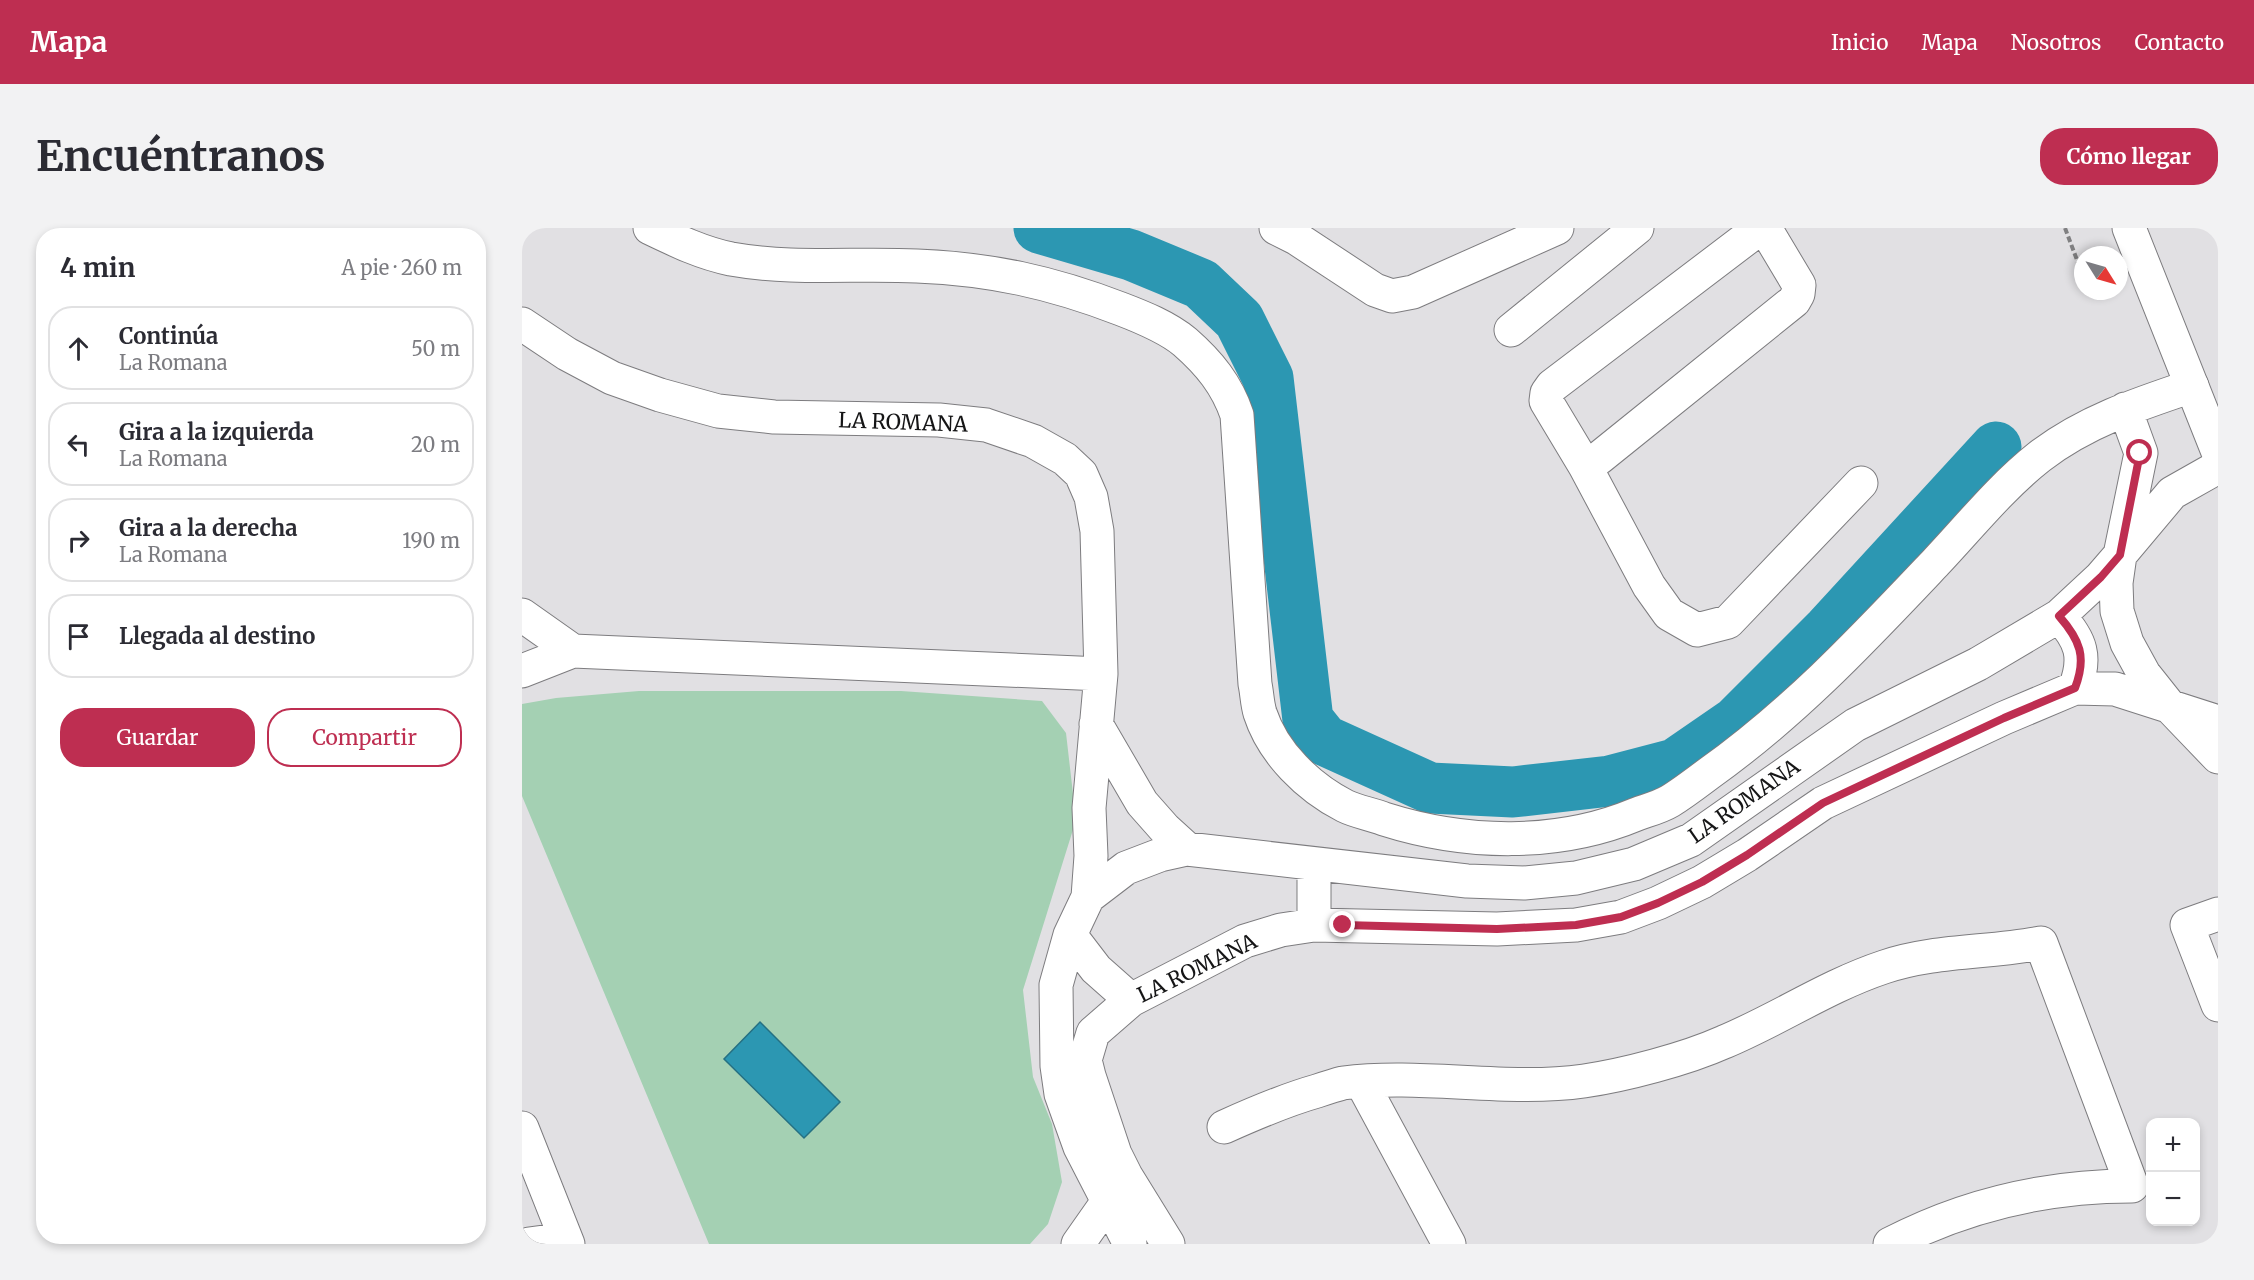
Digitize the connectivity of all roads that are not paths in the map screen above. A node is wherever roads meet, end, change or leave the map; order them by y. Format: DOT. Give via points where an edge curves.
graph roads {
  1 [pos="650,228"];
  2 [pos="1276,228"];
  3 [pos="1557,228"];
  4 [pos="1637,228"];
  5 [pos="1760,228"];
  6 [pos="1765,228"];
  7 [pos="2130,228"];
  8 [pos="523,327"];
  9 [pos="1511,330"];
  10 [pos="2192,386"];
  11 [pos="2125,409"];
  12 [pos="2218,452"];
  13 [pos="1585,466"];
  14 [pos="2218,467"];
  15 [pos="1861,483"];
  16 [pos="2120,555"];
  17 [pos="522,615"];
  18 [pos="2059,616"];
  19 [pos="573,651"];
  20 [pos="522,671"];
  21 [pos="1101,674"];
  22 [pos="2075,688"];
  23 [pos="2171,708"];
  24 [pos="2218,722"];
  25 [pos="1096,724"];
  26 [pos="2218,758"];
  27 [pos="1187,849"];
  28 [pos="1314,864"];
  29 [pos="1088,897"];
  30 [pos="2218,914"];
  31 [pos="1314,925"];
  32 [pos="1070,935"];
  33 [pos="1131,1000"];
  34 [pos="2218,1005"];
  35 [pos="1071,1063"];
  36 [pos="1362,1083"];
  37 [pos="1224,1127"];
  38 [pos="522,1128"];
  39 [pos="1126,1176"];
  40 [pos="1107,1202"];
  41 [pos="567,1241"];
  42 [pos="529,1244"];
  43 [pos="1078,1244"];
  44 [pos="1130,1244"];
  45 [pos="1168,1244"];
  46 [pos="1449,1244"];
  47 [pos="1890,1244"];
  1 -- 11 [label="main road" via="696,250 766,264 916,266 1010,274 1090,297 1156,324 1183,340 1219,376 1237,415 1255,684 1260,713 1272,739 1290,765 1346,806 1402,824 1457,834 1505,839 1559,837 1612,825 1668,802 1726,761 1835,668 2037,459 2070,435"];
  2 -- 3 [label="main road" via="1392,297 1413,292"];
  4 -- 9 [label="main road"];
  5 -- 13 [label="main road" via="1551,386 1546,401"];
  6 -- 13 [label="main road" via="1799,285 1794,301"];
  7 -- 10 [label="main road"];
  8 -- 21 [label="main road, LA ROMANA" via="612,378 718,411 774,417 939,420 986,425 1033,441 1065,459 1081,474 1091,497 1097,531"];
  10 -- 11 [label="main road"];
  10 -- 12 [label="main road"];
  11 -- 16 [label="main road, LA ROMANA" via="2140,453"];
  13 -- 15 [label="main road" via="1649,586 1669,614 1697,630 1728,622"];
  14 -- 16 [label="main road, LA ROMANA" via="2172,493"];
  16 -- 18 [label="main road, LA ROMANA"];
  16 -- 23 [label="main road, LA ROMANA" via="2117,611 2127,643 2144,674"];
  17 -- 19 [label="main road"];
  18 -- 22 [label="main road" via="2072,631 2081,651 2082,671"];
  18 -- 28 [label="main road, LA ROMANA" via="1978,664 1855,725 1691,840 1634,864 1576,878 1524,883 1467,881"];
  19 -- 20 [label="main road"];
  19 -- 21 [label="main road"];
  21 -- 25 [label="main road, LA ROMANA"];
  22 -- 23 [label="main road, LA ROMANA" via="2115,689"];
  22 -- 31 [label="main road, LA ROMANA" via="1823,803 1702,882 1621,917 1576,925 1497,929"];
  23 -- 24 [label="main road, LA ROMANA"];
  23 -- 26 [label="main road"];
  25 -- 27 [label="main road" via="1142,803"];
  25 -- 29 [label="main road, LA ROMANA" via="1089,808"];
  27 -- 28 [label="main road, LA ROMANA"];
  27 -- 29 [label="main road, LA ROMANA" via="1125,868"];
  28 -- 31 [label="main road"];
  29 -- 32 [label="main road, LA ROMANA"];
  30 -- 34 [label="main road" via="2187,925"];
  31 -- 33 [label="main road, LA ROMANA" via="1245,940"];
  32 -- 33 [label="main road" via="1096,969"];
  32 -- 35 [label="main road, LA ROMANA" via="1056,985"];
  33 -- 35 [label="main road, LA ROMANA" via="1093,1033"];
  35 -- 39 [label="main road" via="1089,1076"];
  35 -- 40 [label="main road" via="1061,1094 1080,1147"];
  36 -- 37 [label="main road" via="1342,1084 1284,1100"];
  36 -- 46 [label="main road"];
  36 -- 47 [label="main road" via="1583,1081 1632,1071 1722,1043 1847,980 1887,966 1926,957 2041,943 2133,1186 2088,1186 2008,1200 1963,1213"];
  38 -- 41 [label="main road"];
  39 -- 40 [label="main road"];
  39 -- 45 [label="main road"];
  40 -- 43 [label="main road"];
  40 -- 44 [label="main road"];
  41 -- 42 [label="main road"];
}
